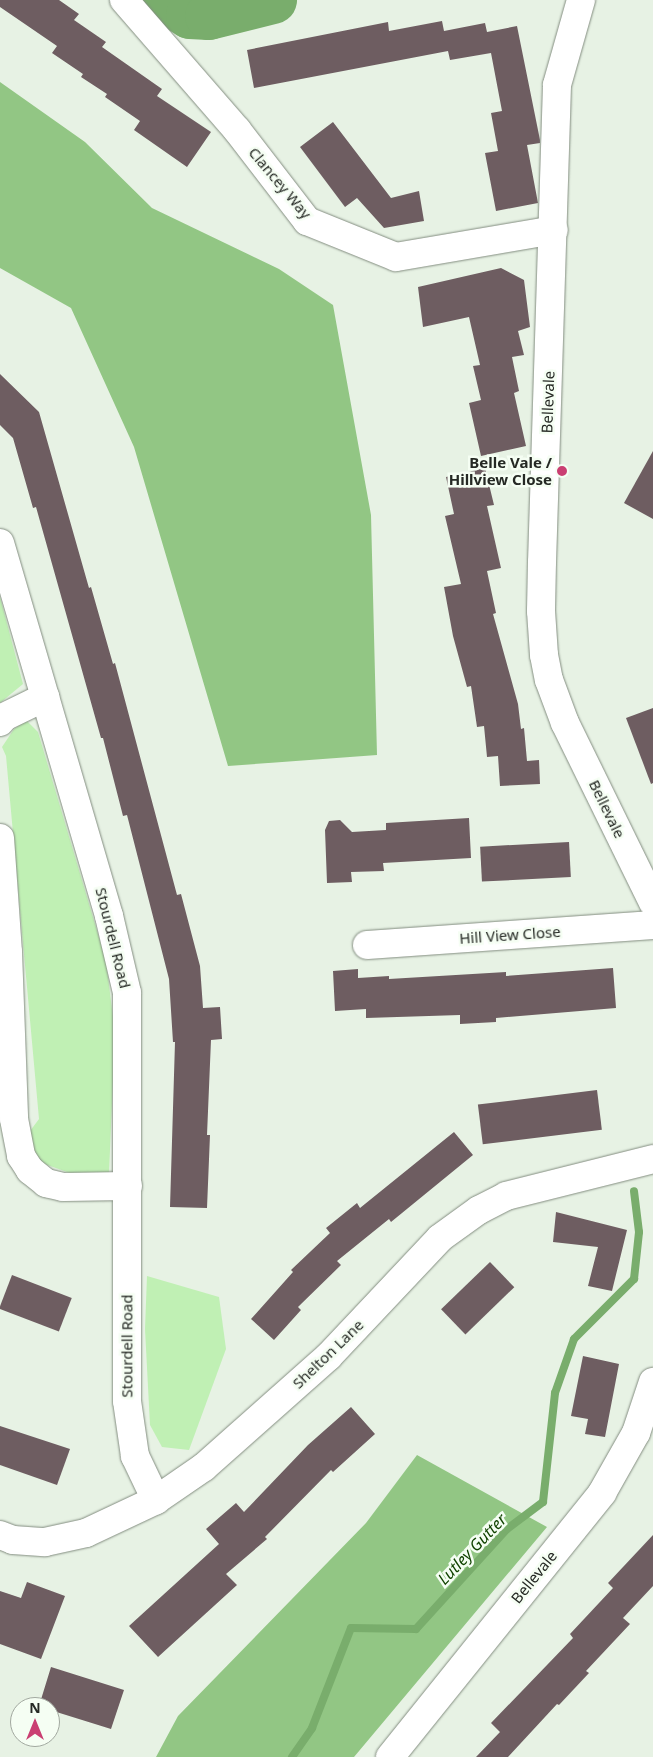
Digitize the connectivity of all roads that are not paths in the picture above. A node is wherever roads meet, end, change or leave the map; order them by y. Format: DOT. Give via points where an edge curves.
graph roads {
  1 [pos="124,0"];
  2 [pos="581,0"];
  3 [pos="554,230"];
  4 [pos="0,543"];
  5 [pos="45,697"];
  6 [pos="0,722"];
  7 [pos="0,838"];
  8 [pos="653,903"];
  9 [pos="653,925"];
  10 [pos="367,945"];
  11 [pos="653,1159"];
  12 [pos="128,1186"];
  13 [pos="653,1382"];
  14 [pos="156,1500"];
  15 [pos="0,1536"];
  16 [pos="390,1757"];
  1 -- 3 [label="street, Clancey Way" via="237,130 307,220 396,257"];
  2 -- 3 [label="street, Bellevale" via="556,85"];
  3 -- 8 [label="street, Bellevale" via="542,581 544,655 549,680 565,723"];
  4 -- 5 [label="street, Stourdell Road"];
  5 -- 6 [label="street"];
  5 -- 12 [label="street, Stourdell Road" via="109,916 127,993"];
  7 -- 12 [label="street" via="14,1119 21,1156 30,1170 46,1183 62,1188"];
  9 -- 10 [label="street, Hill View Close"];
  11 -- 14 [label="street, Shelton Lane" via="506,1196 479,1210 440,1238 328,1357 204,1466"];
  12 -- 14 [label="street, Stourdell Road" via="126,1400 135,1456"];
  13 -- 16 [label="street, Bellevale" via="636,1433 602,1493"];
  14 -- 15 [label="street, Shelton Lane" via="86,1532 45,1542"];
}
